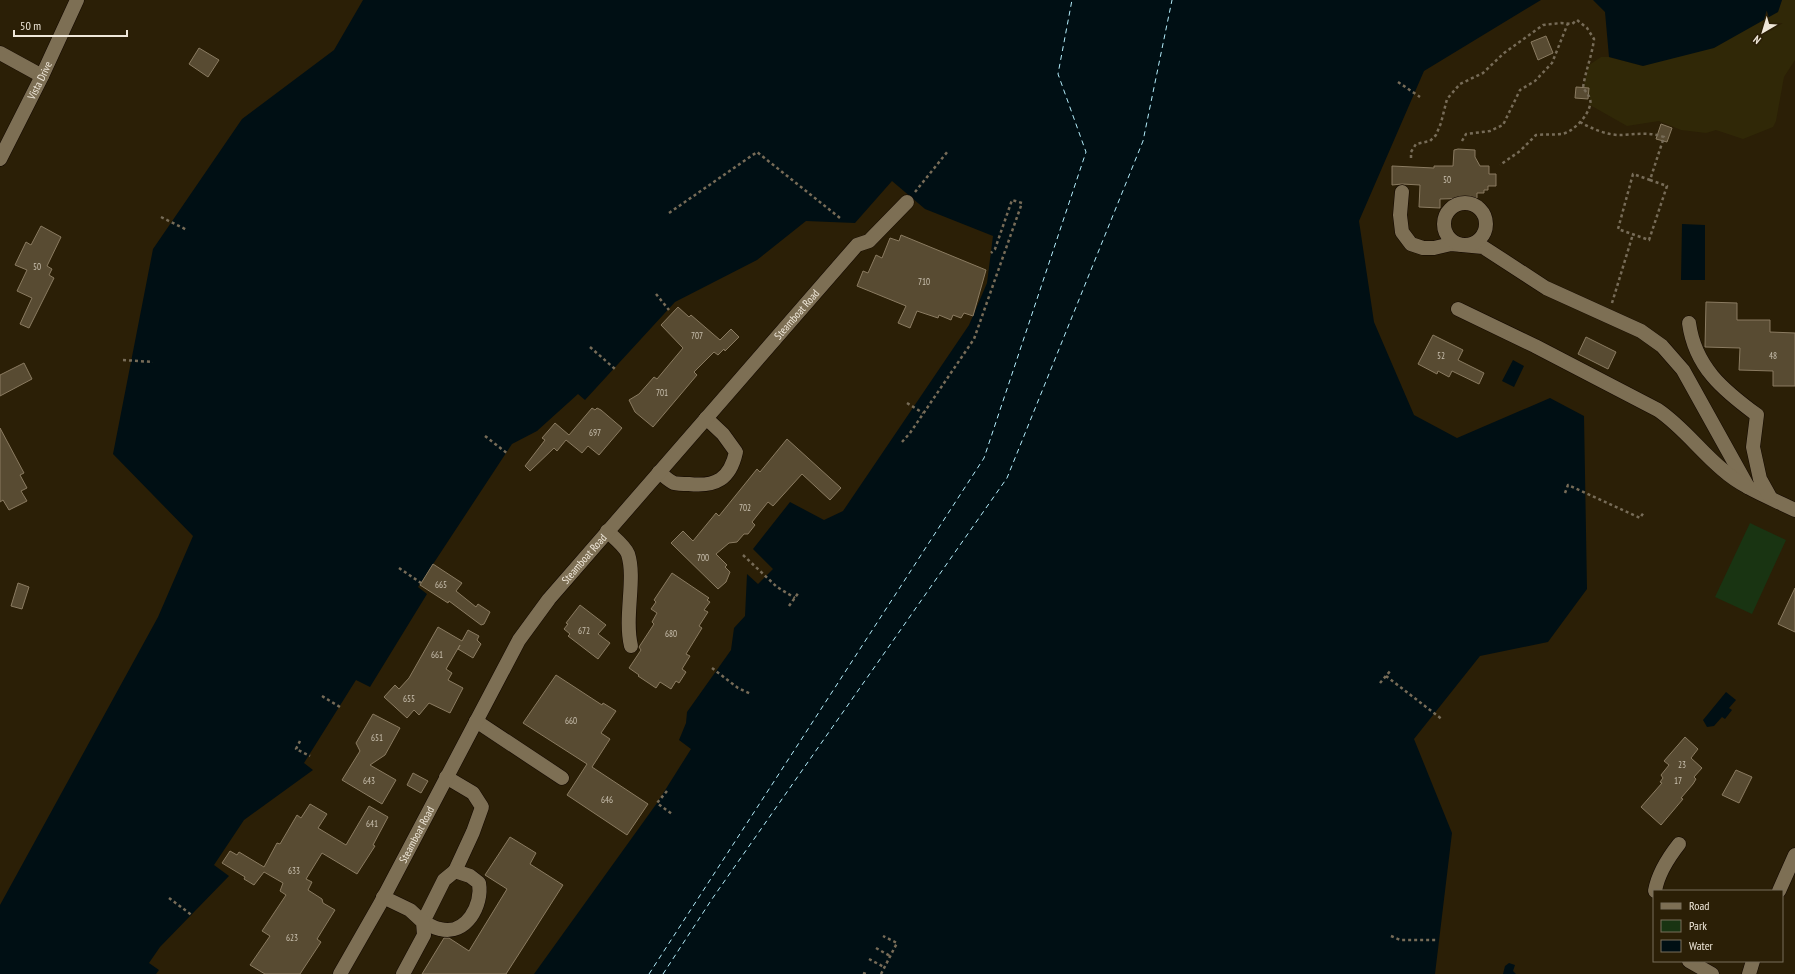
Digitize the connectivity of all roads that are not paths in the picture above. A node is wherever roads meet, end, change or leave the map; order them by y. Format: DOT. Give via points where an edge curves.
graph roads {
  1 [pos="77,0"];
  2 [pos="0,53"];
  3 [pos="42,76"];
  4 [pos="0,159"];
  5 [pos="1402,192"];
  6 [pos="907,202"];
  7 [pos="1458,309"];
  8 [pos="1689,323"];
  9 [pos="706,418"];
  10 [pos="658,472"];
  11 [pos="1748,487"];
  12 [pos="1770,497"];
  13 [pos="1795,510"];
  14 [pos="607,531"];
  15 [pos="631,646"];
  16 [pos="476,721"];
  17 [pos="446,776"];
  18 [pos="562,778"];
  19 [pos="1679,844"];
  20 [pos="1795,855"];
  21 [pos="455,871"];
  22 [pos="1655,890"];
  23 [pos="1779,890"];
  24 [pos="383,897"];
  25 [pos="423,922"];
  26 [pos="1691,962"];
  27 [pos="1753,962"];
  28 [pos="340,974"];
  29 [pos="403,974"];
  30 [pos="1712,974"];
  31 [pos="1749,974"];
  1 -- 3 [label="street, Vista Drive"];
  2 -- 3 [label="street"];
  3 -- 4 [label="street, Vista Drive"];
  5 -- 11 [label="street" via="1402,232 1411,244 1423,248 1451,244 1483,247 1546,288 1641,331 1662,346 1692,384"];
  6 -- 9 [label="street, Steamboat Road" via="869,241 857,245"];
  7 -- 11 [label="street" via="1658,410 1671,419 1723,470"];
  8 -- 12 [label="street" via="1694,348 1702,362 1730,395 1757,415 1753,447 1760,479"];
  9 -- 10 [label="street, Steamboat Road"];
  9 -- 10 [label="street" via="723,434 736,452 733,465 723,478 702,486 673,483"];
  10 -- 14 [label="street, Steamboat Road"];
  11 -- 12 [label="street"];
  12 -- 13 [label="street"];
  14 -- 15 [label="street" via="628,553 628,622"];
  14 -- 16 [label="street, Steamboat Road" via="531,622"];
  16 -- 17 [label="street, Steamboat Road"];
  16 -- 18 [label="street"];
  17 -- 21 [label="street" via="473,793 482,807"];
  17 -- 24 [label="street, Steamboat Road"];
  19 -- 22 [label="street" via="1666,862"];
  20 -- 23 [label="street"];
  21 -- 25 [label="street" via="444,880"];
  21 -- 25 [label="street" via="470,876 479,883 477,908 466,923 456,929 440,930"];
  24 -- 25 [label="street" via="410,910"];
  24 -- 28 [label="street, Steamboat Road"];
  25 -- 29 [label="street" via="424,935"];
  26 -- 30 [label="street"];
  27 -- 31 [label="street"];
}
